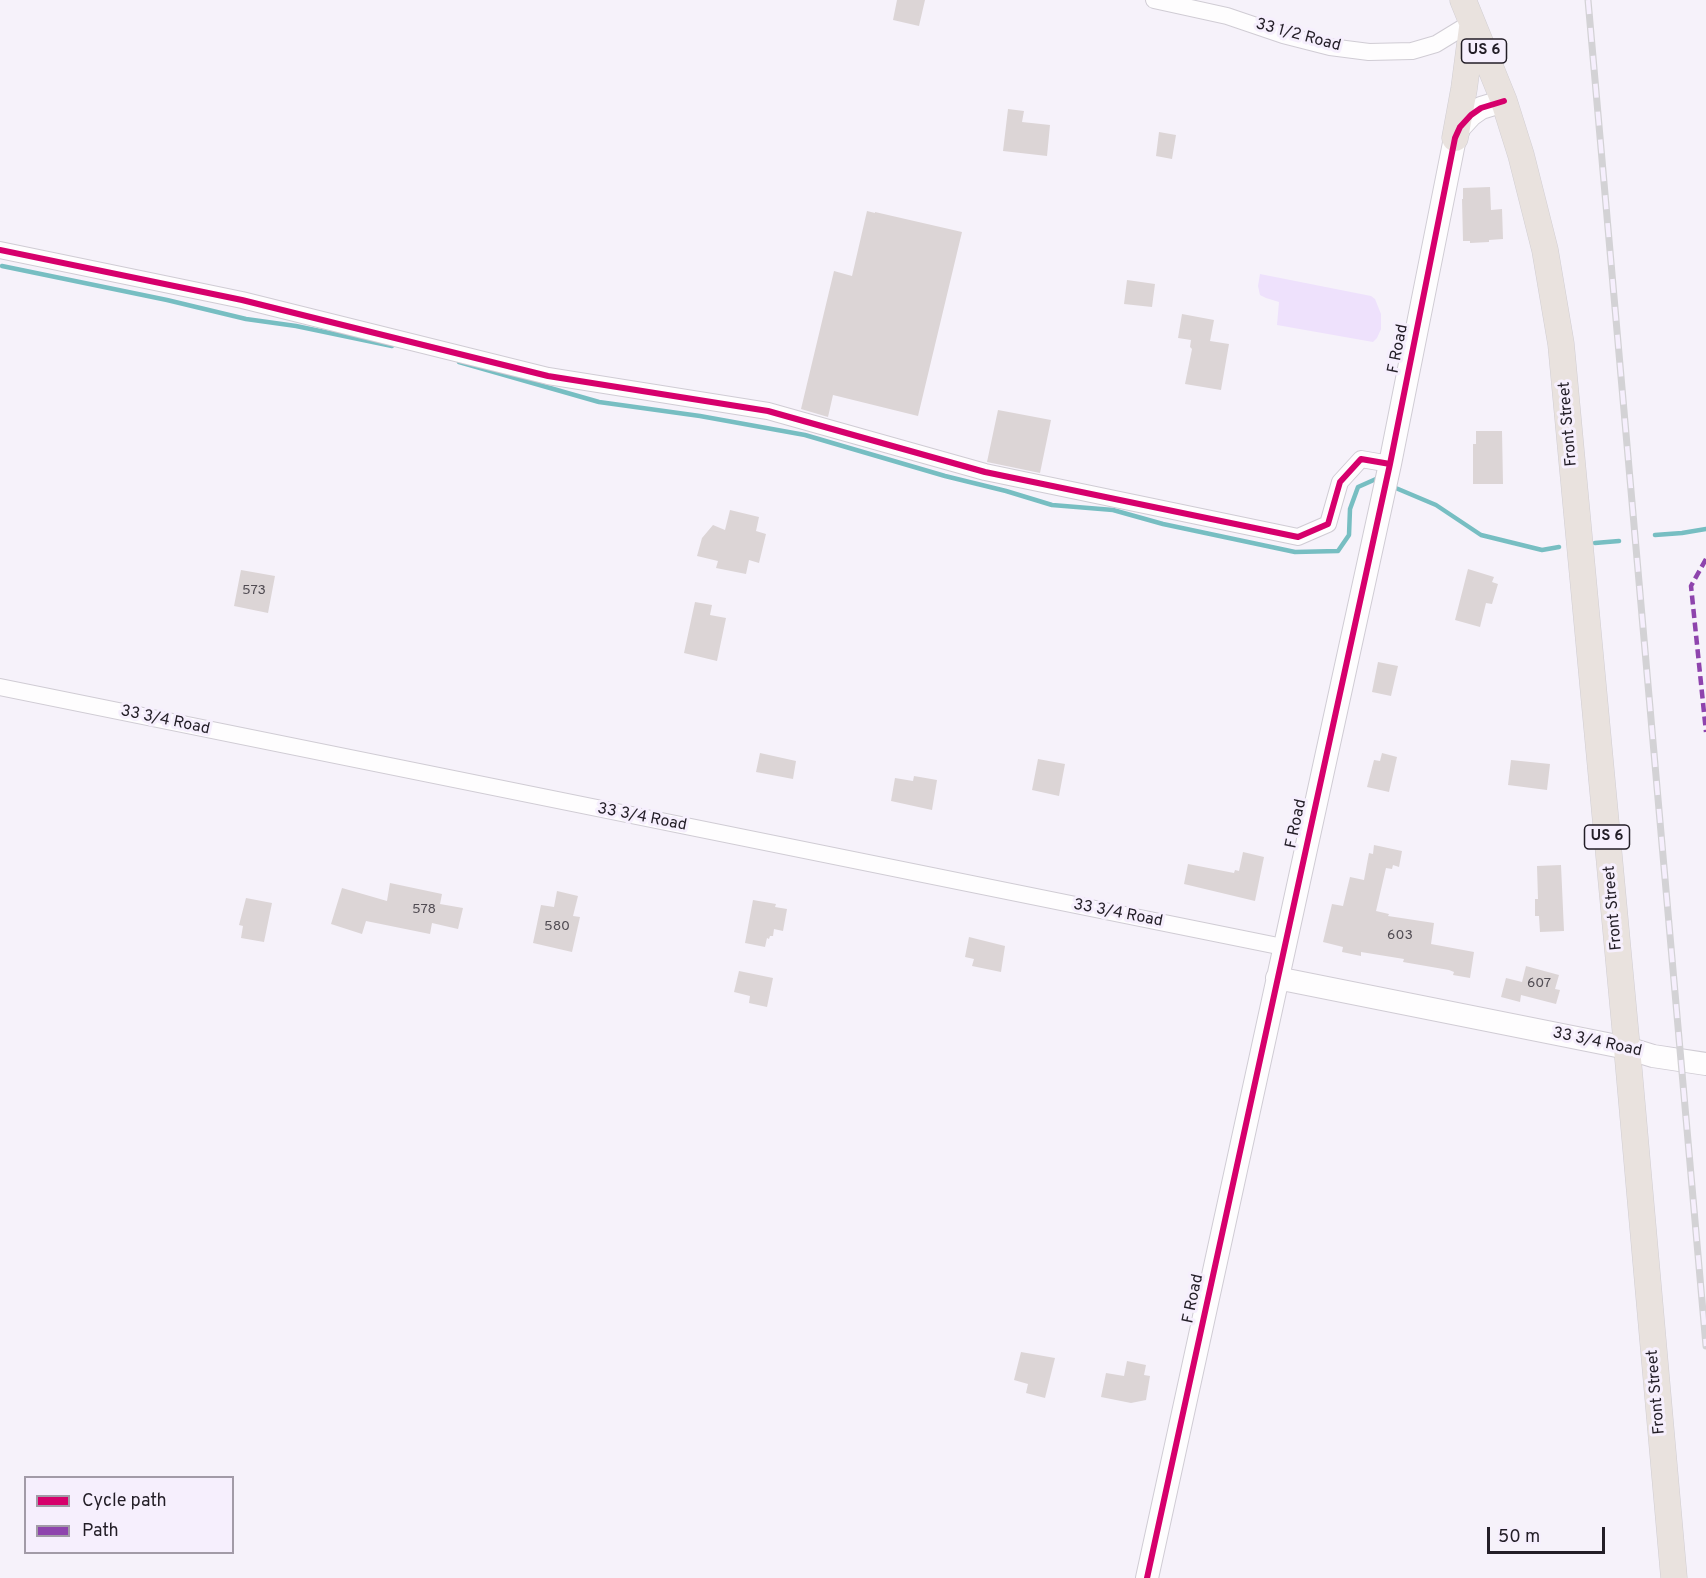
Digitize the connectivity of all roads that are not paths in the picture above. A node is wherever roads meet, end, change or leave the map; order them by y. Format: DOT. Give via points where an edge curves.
graph roads {
  1 [pos="1154,0"];
  2 [pos="1468,11"];
  3 [pos="1504,101"];
  4 [pos="1455,138"];
  5 [pos="0,250"];
  6 [pos="1390,464"];
  7 [pos="0,687"];
  8 [pos="1283,947"];
  9 [pos="1277,978"];
  10 [pos="1627,1048"];
  11 [pos="1706,1064"];
  12 [pos="1147,1578"];
  13 [pos="1674,1578"];
  1 -- 2 [label="street, 33 1/2 Road" via="1227,16 1330,47 1369,52 1412,51 1436,44"];
  2 -- 3 [label="main road, US 6"];
  2 -- 4 [label="main road" via="1464,89"];
  3 -- 4 [label="street, F Road" via="1471,114"];
  3 -- 10 [label="main road, Front Street / US 6" via="1534,203 1561,344"];
  4 -- 6 [label="street, F Road"];
  5 -- 6 [label="street" via="242,300 548,376 768,411 985,472 1299,537 1328,524 1340,482 1361,459"];
  6 -- 8 [label="street, F Road"];
  7 -- 8 [label="street, 33 3/4 Road"];
  8 -- 9 [label="street, F Road"];
  9 -- 10 [label="street, 33 3/4 Road"];
  9 -- 12 [label="street, F Road"];
  10 -- 11 [label="street, 33 3/4 Road"];
  10 -- 13 [label="main road, Front Street / US 6"];
}
